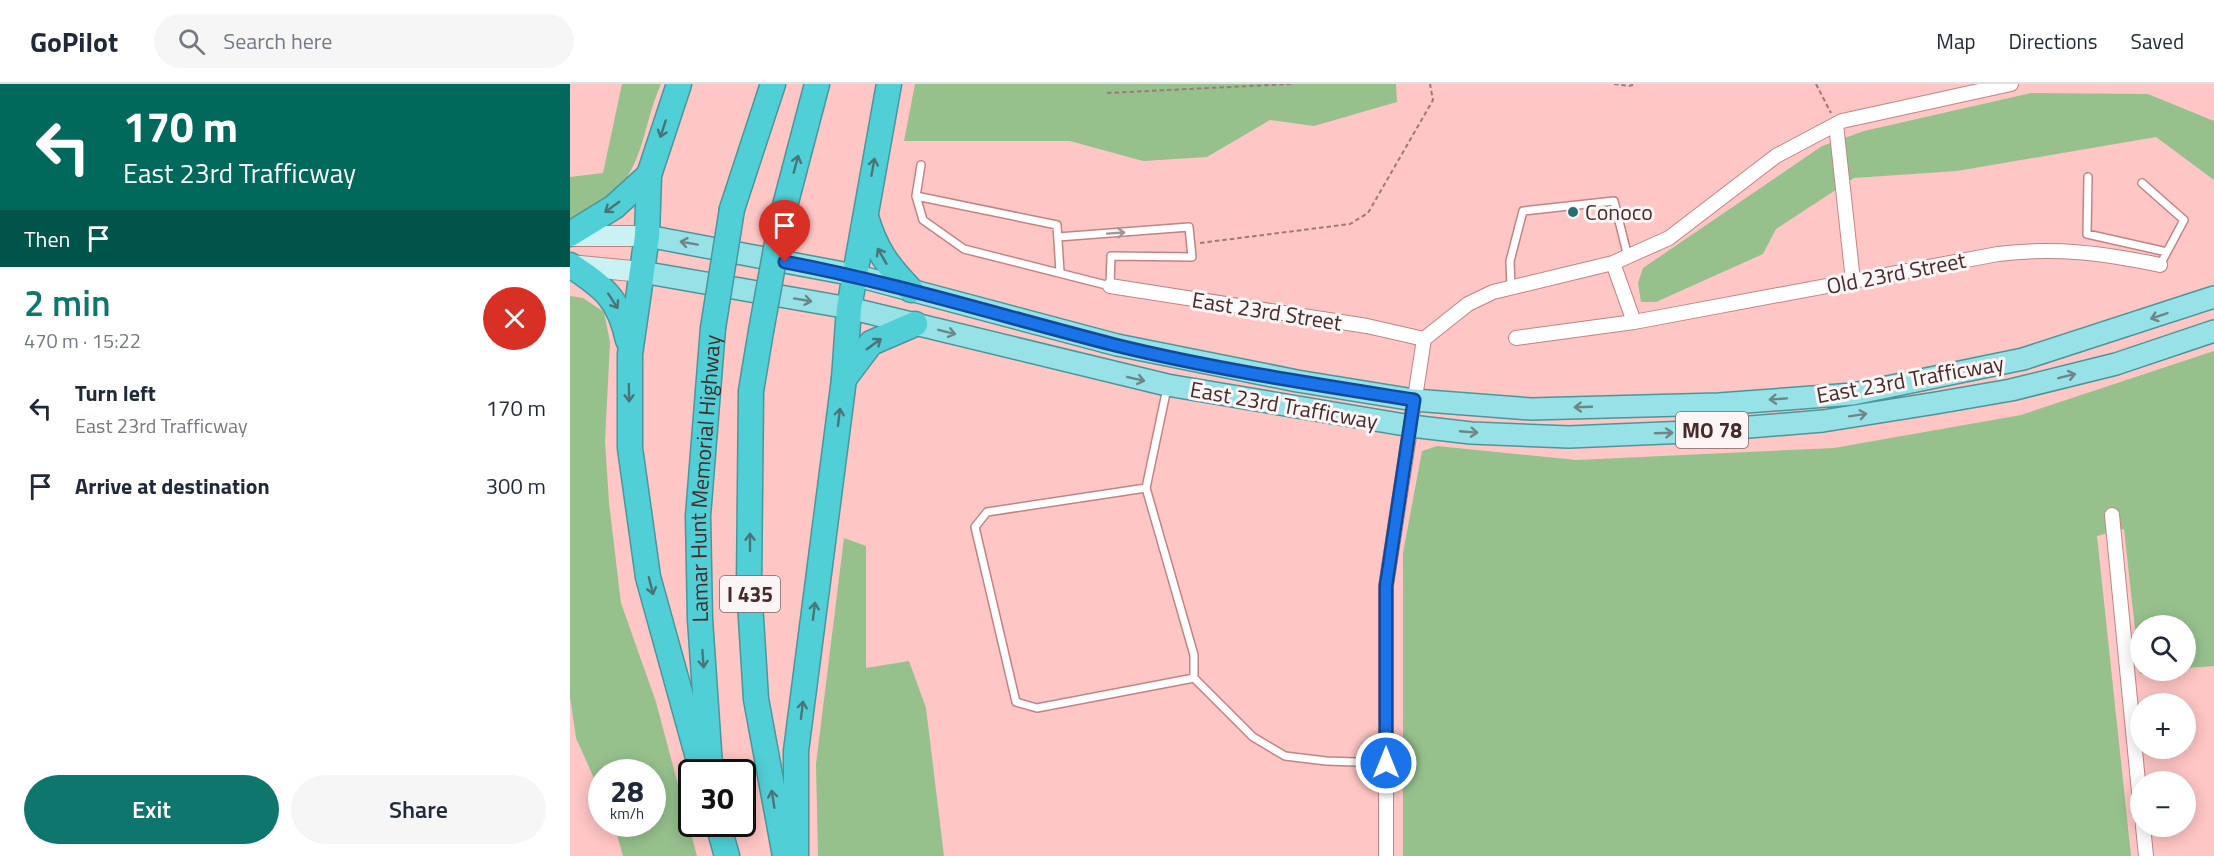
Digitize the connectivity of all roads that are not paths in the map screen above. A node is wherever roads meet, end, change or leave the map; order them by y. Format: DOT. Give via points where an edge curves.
graph roads {
  1 [pos="679,84"];
  2 [pos="773,84"];
  3 [pos="817,84"];
  4 [pos="889,84"];
  5 [pos="2011,84"];
  6 [pos="1836,124"];
  7 [pos="921,165"];
  8 [pos="649,175"];
  9 [pos="2088,177"];
  10 [pos="2142,183"];
  11 [pos="916,195"];
  12 [pos="865,213"];
  13 [pos="570,235"];
  14 [pos="647,236"];
  15 [pos="1058,237"];
  16 [pos="2167,252"];
  17 [pos="1628,257"];
  18 [pos="1613,263"];
  19 [pos="570,265"];
  20 [pos="2160,265"];
  21 [pos="642,272"];
  22 [pos="1059,272"];
  23 [pos="854,275"];
  24 [pos="1854,281"];
  25 [pos="1110,286"];
  26 [pos="1512,287"];
  27 [pos="911,290"];
  28 [pos="2214,297"];
  29 [pos="849,308"];
  30 [pos="1634,322"];
  31 [pos="915,324"];
  32 [pos="2214,331"];
  33 [pos="1516,338"];
  34 [pos="1424,339"];
  35 [pos="630,354"];
  36 [pos="844,379"];
  37 [pos="1167,385"];
  38 [pos="1414,400"];
  39 [pos="1411,426"];
  40 [pos="1146,488"];
  41 [pos="2112,515"];
  42 [pos="1194,678"];
  43 [pos="698,759"];
  44 [pos="710,759"];
  45 [pos="1386,763"];
  46 [pos="2137,771"];
  47 [pos="721,837"];
  48 [pos="2144,837"];
  49 [pos="726,856"];
  50 [pos="785,856"];
  51 [pos="796,856"];
  52 [pos="1386,856"];
  53 [pos="2146,856"];
  1 -- 8 [label="highway, one-way"];
  2 -- 44 [label="highway, Lamar Hunt Memorial Highway / I 435, one-way, bridge" via="732,209 713,328 698,516 700,619"];
  50 -- 3 [label="highway, Lamar Hunt Memorial Highway / I 435, one-way, bridge" via="756,699 749,586 751,390 781,221"];
  12 -- 4 [label="highway, one-way"];
  5 -- 6 [label="street"];
  6 -- 17 [label="street" via="1776,156 1669,238"];
  6 -- 24 [label="street"];
  7 -- 11 [label="lane"];
  8 -- 13 [label="highway, one-way" via="614,207"];
  8 -- 14 [label="highway"];
  9 -- 16 [label="lane" via="2087,234"];
  10 -- 16 [label="lane" via="2184,220"];
  11 -- 15 [label="lane" via="1057,225"];
  11 -- 22 [label="lane" via="923,220 964,249"];
  12 -- 23 [label="highway"];
  27 -- 12 [label="highway, one-way" via="886,264 873,241"];
  13 -- 14 [label="main road, East 23rd Trafficway / MO 78"];
  14 -- 21 [label="highway"];
  23 -- 14 [label="main road, East 23rd Trafficway / MO 78, one-way"];
  15 -- 22 [label="lane"];
  15 -- 25 [label="lane, one-way" via="1189,227 1192,257 1111,256"];
  16 -- 20 [label="lane"];
  17 -- 18 [label="street"];
  17 -- 26 [label="lane" via="1614,201 1523,211 1510,261"];
  18 -- 26 [label="street"];
  18 -- 30 [label="street"];
  19 -- 21 [label="main road, East 23rd Trafficway / MO 78"];
  19 -- 35 [label="highway, one-way" via="603,286 612,298 622,316"];
  20 -- 24 [label="street, Old 23rd Street" via="2087,251 2027,251"];
  21 -- 29 [label="main road, East 23rd Trafficway / MO 78, one-way"];
  21 -- 35 [label="highway"];
  22 -- 25 [label="lane"];
  23 -- 27 [label="main road, East 23rd Trafficway / MO 78"];
  23 -- 29 [label="highway"];
  24 -- 30 [label="street, Old 23rd Street"];
  25 -- 34 [label="street, East 23rd Street" via="1367,326"];
  26 -- 34 [label="street" via="1468,304"];
  27 -- 38 [label="main road, East 23rd Trafficway / MO 78" via="1117,345"];
  28 -- 38 [label="main road, East 23rd Trafficway / MO 78, one-way" via="2023,359 1853,394 1719,404 1531,409"];
  29 -- 31 [label="main road, East 23rd Trafficway / MO 78"];
  29 -- 36 [label="highway"];
  30 -- 33 [label="street"];
  36 -- 31 [label="highway, one-way" via="871,343"];
  31 -- 37 [label="main road, East 23rd Trafficway / MO 78, one-way"];
  39 -- 32 [label="main road, East 23rd Trafficway / MO 78, one-way" via="1471,433 1569,436 1688,432 1823,421 2011,390 2116,364"];
  34 -- 38 [label="street"];
  35 -- 43 [label="highway, one-way" via="630,448 648,577"];
  51 -- 36 [label="highway, one-way" via="796,752"];
  37 -- 39 [label="main road, East 23rd Trafficway / MO 78"];
  37 -- 40 [label="lane"];
  38 -- 39 [label="street"];
  39 -- 45 [label="street" via="1386,586"];
  40 -- 42 [label="lane" via="1194,656"];
  40 -- 42 [label="lane" via="987,512 975,527 1016,702 1037,708"];
  41 -- 46 [label="street"];
  42 -- 45 [label="lane" via="1253,737 1286,756"];
  45 -- 52 [label="street"];
  47 -- 49 [label="highway"];
  48 -- 53 [label="street"];
}
